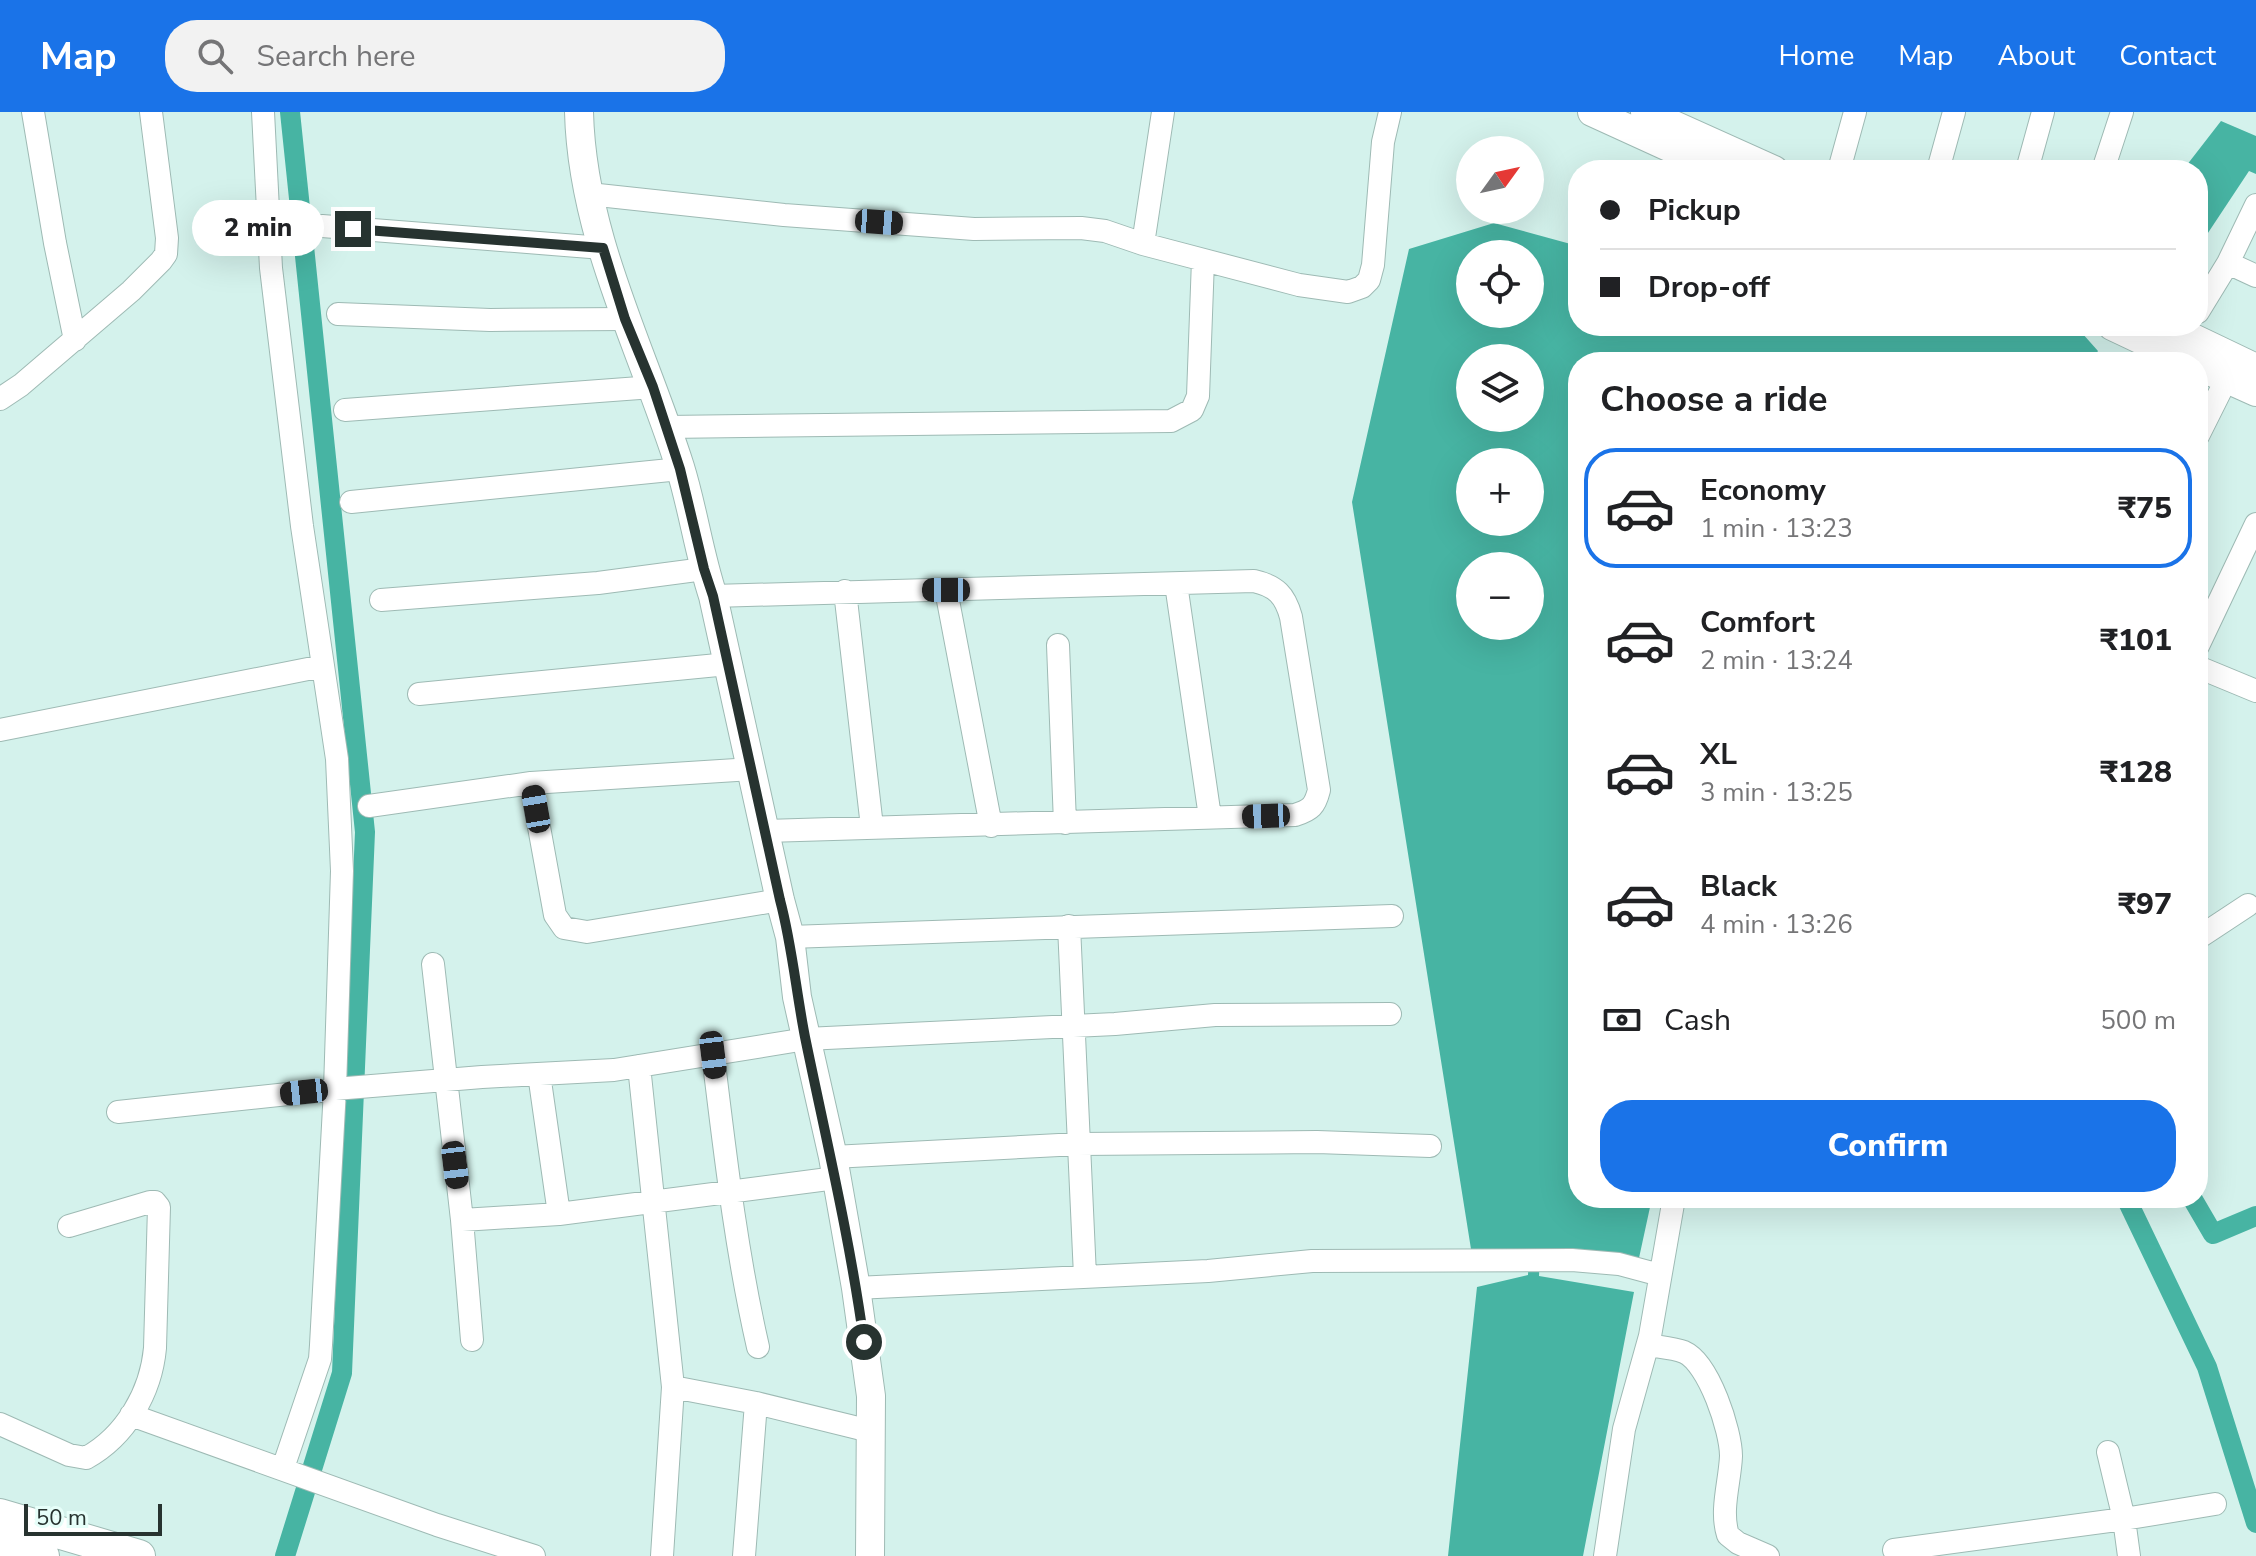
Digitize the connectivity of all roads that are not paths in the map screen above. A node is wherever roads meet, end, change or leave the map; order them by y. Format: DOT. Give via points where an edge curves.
graph roads {
  1 [pos="33,112"];
  2 [pos="151,112"];
  3 [pos="263,112"];
  4 [pos="579,112"];
  5 [pos="1163,112"];
  6 [pos="1390,112"];
  7 [pos="1592,112"];
  8 [pos="1645,112"];
  9 [pos="1855,112"];
  10 [pos="1954,112"];
  11 [pos="2043,112"];
  12 [pos="2122,112"];
  13 [pos="1697,160"];
  14 [pos="1752,160"];
  15 [pos="1842,160"];
  16 [pos="1941,160"];
  17 [pos="2030,160"];
  18 [pos="2106,160"];
  19 [pos="589,194"];
  20 [pos="2256,205"];
  21 [pos="322,226"];
  22 [pos="1143,244"];
  23 [pos="603,248"];
  24 [pos="1203,260"];
  25 [pos="2228,263"];
  26 [pos="2256,276"];
  27 [pos="2208,288"];
  28 [pos="338,314"];
  29 [pos="625,319"];
  30 [pos="2176,336"];
  31 [pos="75,340"];
  32 [pos="2256,368"];
  33 [pos="2208,370"];
  34 [pos="2227,378"];
  35 [pos="653,387"];
  36 [pos="2256,392"];
  37 [pos="0,399"];
  38 [pos="345,410"];
  39 [pos="2208,416"];
  40 [pos="666,427"];
  41 [pos="680,469"];
  42 [pos="351,502"];
  43 [pos="2256,524"];
  44 [pos="709,583"];
  45 [pos="1176,584"];
  46 [pos="946,590"];
  47 [pos="845,591"];
  48 [pos="381,600"];
  49 [pos="2208,625"];
  50 [pos="1058,645"];
  51 [pos="728,664"];
  52 [pos="323,666"];
  53 [pos="2208,675"];
  54 [pos="2256,691"];
  55 [pos="419,694"];
  56 [pos="0,730"];
  57 [pos="752,769"];
  58 [pos="531,783"];
  59 [pos="369,806"];
  60 [pos="1210,817"];
  61 [pos="1065,823"];
  62 [pos="991,826"];
  63 [pos="872,827"];
  64 [pos="766,831"];
  65 [pos="780,900"];
  66 [pos="2253,908"];
  67 [pos="1392,916"];
  68 [pos="1069,926"];
  69 [pos="2208,933"];
  70 [pos="790,937"];
  71 [pos="433,964"];
  72 [pos="1390,1014"];
  73 [pos="1074,1025"];
  74 [pos="806,1039"];
  75 [pos="713,1055"];
  76 [pos="639,1066"];
  77 [pos="539,1074"];
  78 [pos="445,1081"];
  79 [pos="346,1089"];
  80 [pos="118,1112"];
  81 [pos="1078,1144"];
  82 [pos="1430,1146"];
  83 [pos="834,1167"];
  84 [pos="729,1190"];
  85 [pos="653,1201"];
  86 [pos="1672,1208"];
  87 [pos="559,1214"];
  88 [pos="462,1220"];
  89 [pos="69,1226"];
  90 [pos="1660,1275"];
  91 [pos="1085,1276"];
  92 [pos="856,1288"];
  93 [pos="472,1340"];
  94 [pos="1648,1345"];
  95 [pos="758,1347"];
  96 [pos="673,1387"];
  97 [pos="756,1403"];
  98 [pos="131,1415"];
  99 [pos="0,1424"];
  100 [pos="870,1431"];
  101 [pos="2108,1452"];
  102 [pos="288,1469"];
  103 [pos="2215,1504"];
  104 [pos="0,1515"];
  105 [pos="2124,1519"];
  106 [pos="0,1543"];
  107 [pos="1894,1550"];
  108 [pos="1761,1555"];
  109 [pos="43,1556"];
  110 [pos="139,1556"];
  111 [pos="534,1556"];
  112 [pos="662,1556"];
  113 [pos="744,1556"];
  114 [pos="870,1556"];
  115 [pos="1605,1556"];
  116 [pos="2129,1556"];
  1 -- 31 [label="street"];
  2 -- 31 [label="street" via="166,254"];
  3 -- 52 [label="street" via="271,268"];
  4 -- 19 [label="main road"];
  5 -- 22 [label="street"];
  6 -- 24 [label="street" via="1373,265 1362,287 1348,292 1299,285"];
  7 -- 13 [label="main road"];
  8 -- 14 [label="main road"];
  9 -- 15 [label="street"];
  10 -- 16 [label="street"];
  11 -- 17 [label="street"];
  12 -- 18 [label="street"];
  19 -- 22 [label="street" via="974,229 1081,228"];
  19 -- 23 [label="main road"];
  20 -- 25 [label="street"];
  21 -- 23 [label="street"];
  22 -- 24 [label="street"];
  23 -- 29 [label="main road"];
  24 -- 40 [label="street" via="1198,396 1192,410 1171,421"];
  25 -- 26 [label="street"];
  25 -- 27 [label="street"];
  28 -- 29 [label="street"];
  29 -- 35 [label="main road"];
  30 -- 32 [label="main road"];
  31 -- 37 [label="street"];
  33 -- 34 [label="main road"];
  34 -- 36 [label="main road"];
  34 -- 39 [label="street"];
  35 -- 38 [label="street"];
  35 -- 40 [label="main road"];
  40 -- 41 [label="main road"];
  41 -- 42 [label="street"];
  41 -- 44 [label="main road"];
  43 -- 49 [label="street"];
  44 -- 47 [label="street"];
  44 -- 48 [label="street" via="598,583"];
  44 -- 51 [label="main road"];
  45 -- 46 [label="street"];
  45 -- 60 [label="street"];
  45 -- 60 [label="street" via="1254,581 1280,592 1291,617 1319,790 1315,805 1295,815"];
  46 -- 47 [label="street"];
  46 -- 62 [label="street"];
  47 -- 63 [label="street"];
  50 -- 61 [label="street"];
  51 -- 55 [label="street"];
  51 -- 57 [label="main road"];
  52 -- 56 [label="street"];
  52 -- 79 [label="street" via="337,759"];
  53 -- 54 [label="street"];
  57 -- 58 [label="street"];
  57 -- 64 [label="main road"];
  58 -- 59 [label="street"];
  58 -- 65 [label="street" via="555,915 564,928 587,932"];
  60 -- 61 [label="street"];
  61 -- 62 [label="street"];
  62 -- 63 [label="street"];
  63 -- 64 [label="street"];
  64 -- 65 [label="main road"];
  65 -- 70 [label="main road"];
  66 -- 69 [label="street"];
  67 -- 68 [label="street"];
  68 -- 70 [label="street"];
  68 -- 73 [label="street"];
  70 -- 74 [label="main road"];
  71 -- 78 [label="street"];
  72 -- 73 [label="street" via="1215,1015"];
  73 -- 74 [label="street"];
  73 -- 81 [label="street"];
  74 -- 75 [label="street"];
  74 -- 83 [label="main road"];
  75 -- 76 [label="street"];
  75 -- 84 [label="street"];
  76 -- 77 [label="street"];
  76 -- 85 [label="street"];
  77 -- 78 [label="street"];
  77 -- 87 [label="street"];
  78 -- 79 [label="street"];
  78 -- 88 [label="street"];
  79 -- 80 [label="street"];
  79 -- 102 [label="street" via="320,1359"];
  81 -- 82 [label="street"];
  81 -- 83 [label="street"];
  81 -- 91 [label="street"];
  83 -- 84 [label="street"];
  83 -- 92 [label="main road"];
  84 -- 85 [label="street"];
  84 -- 95 [label="street"];
  85 -- 87 [label="street"];
  85 -- 96 [label="street"];
  86 -- 90 [label="street"];
  87 -- 88 [label="street"];
  88 -- 93 [label="street"];
  89 -- 98 [label="street" via="150,1202 159,1207 153,1369"];
  90 -- 91 [label="street" via="1619,1264 1506,1259 1312,1261"];
  90 -- 94 [label="street"];
  91 -- 92 [label="street"];
  92 -- 100 [label="main road" via="871,1396"];
  94 -- 108 [label="street" via="1684,1352 1704,1374 1728,1427 1728,1535"];
  94 -- 115 [label="street" via="1624,1429"];
  96 -- 97 [label="street"];
  96 -- 112 [label="street"];
  97 -- 100 [label="street"];
  97 -- 113 [label="street"];
  98 -- 99 [label="street" via="86,1458"];
  98 -- 102 [label="street"];
  100 -- 114 [label="main road"];
  101 -- 105 [label="street"];
  102 -- 111 [label="street"];
  103 -- 105 [label="street"];
  104 -- 110 [label="highway"];
  105 -- 107 [label="street"];
  105 -- 116 [label="street"];
  106 -- 109 [label="highway"];
}
